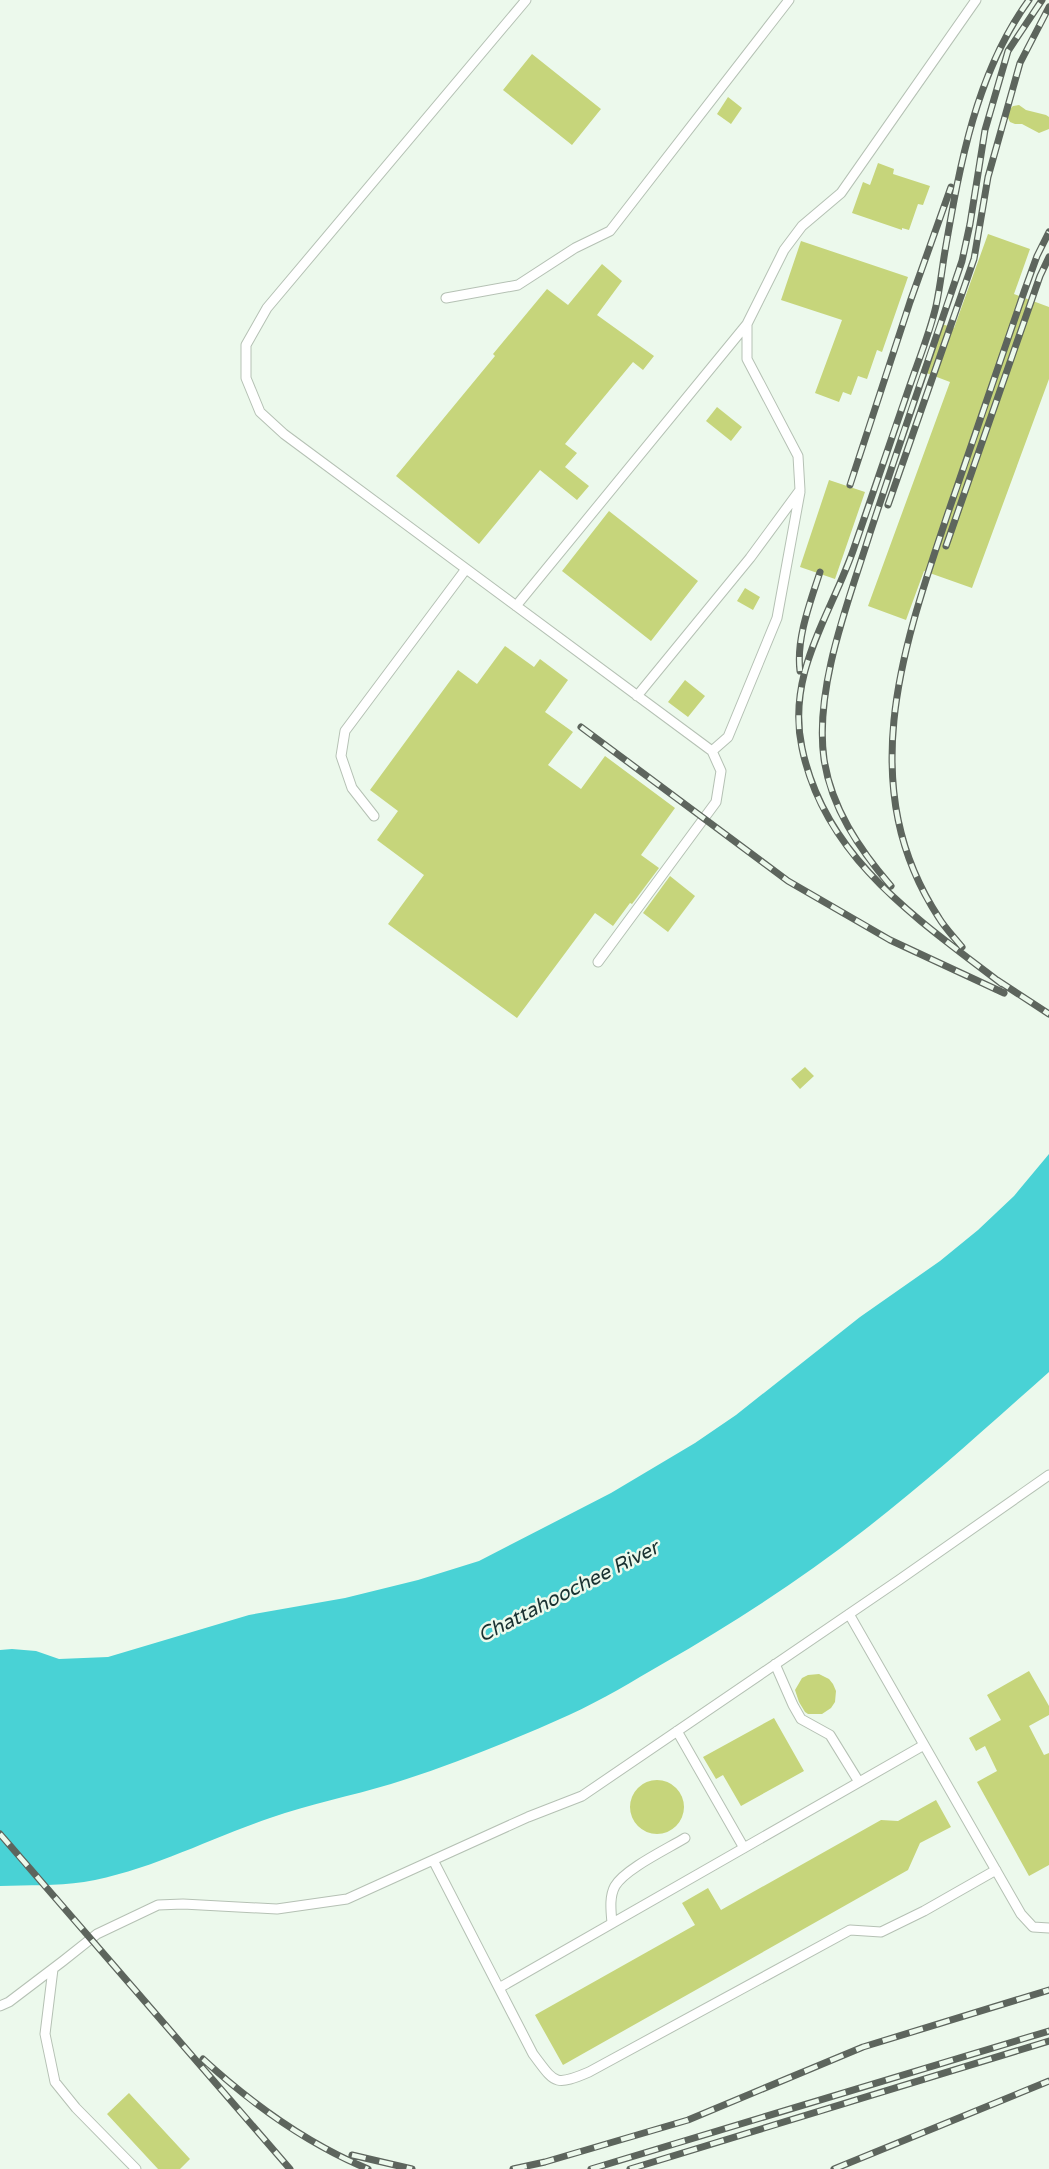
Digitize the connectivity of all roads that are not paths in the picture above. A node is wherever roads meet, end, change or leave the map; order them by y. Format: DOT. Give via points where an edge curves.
graph roads {
  1 [pos="526,0"];
  2 [pos="789,0"];
  3 [pos="975,0"];
  4 [pos="446,297"];
  5 [pos="747,324"];
  6 [pos="800,490"];
  7 [pos="466,569"];
  8 [pos="516,606"];
  9 [pos="637,696"];
  10 [pos="712,751"];
  11 [pos="374,816"];
  12 [pos="597,962"];
  13 [pos="1049,1474"];
  14 [pos="849,1614"];
  15 [pos="776,1664"];
  16 [pos="677,1731"];
  17 [pos="924,1745"];
  18 [pos="860,1782"];
  19 [pos="685,1838"];
  20 [pos="744,1848"];
  21 [pos="433,1860"];
  22 [pos="996,1870"];
  23 [pos="612,1923"];
  24 [pos="1049,1928"];
  25 [pos="53,1969"];
  26 [pos="499,1988"];
  27 [pos="0,2006"];
  28 [pos="136,2169"];
  1 -- 7 [label="lane" via="267,308 246,345 246,378 260,412"];
  2 -- 4 [label="lane" via="610,231 575,248 518,285"];
  3 -- 5 [label="lane" via="841,193 802,226 784,250"];
  5 -- 6 [label="lane" via="747,359 798,456"];
  5 -- 8 [label="lane"];
  6 -- 9 [label="lane"];
  6 -- 10 [label="lane" via="777,618 728,737"];
  7 -- 8 [label="lane"];
  7 -- 11 [label="lane" via="345,731 341,756 352,788"];
  8 -- 9 [label="lane"];
  9 -- 10 [label="lane"];
  10 -- 12 [label="lane" via="720,771 716,802"];
  13 -- 14 [label="lane"];
  14 -- 15 [label="lane"];
  14 -- 17 [label="lane"];
  15 -- 16 [label="lane"];
  15 -- 18 [label="lane" via="801,1719 830,1735"];
  16 -- 20 [label="lane"];
  16 -- 21 [label="lane" via="582,1796"];
  17 -- 18 [label="lane"];
  17 -- 22 [label="lane"];
  18 -- 20 [label="lane"];
  19 -- 23 [label="lane" via="634,1868 616,1885 611,1900"];
  20 -- 23 [label="lane"];
  21 -- 25 [label="lane" via="347,1899 277,1909 158,1905 97,1934"];
  21 -- 26 [label="lane"];
  22 -- 24 [label="lane" via="1021,1914 1033,1927"];
  22 -- 26 [label="lane" via="881,1932 850,1930 567,2081 552,2078 533,2054"];
  23 -- 26 [label="lane"];
  25 -- 27 [label="lane"];
  25 -- 28 [label="lane" via="45,2034 56,2082"];
}
